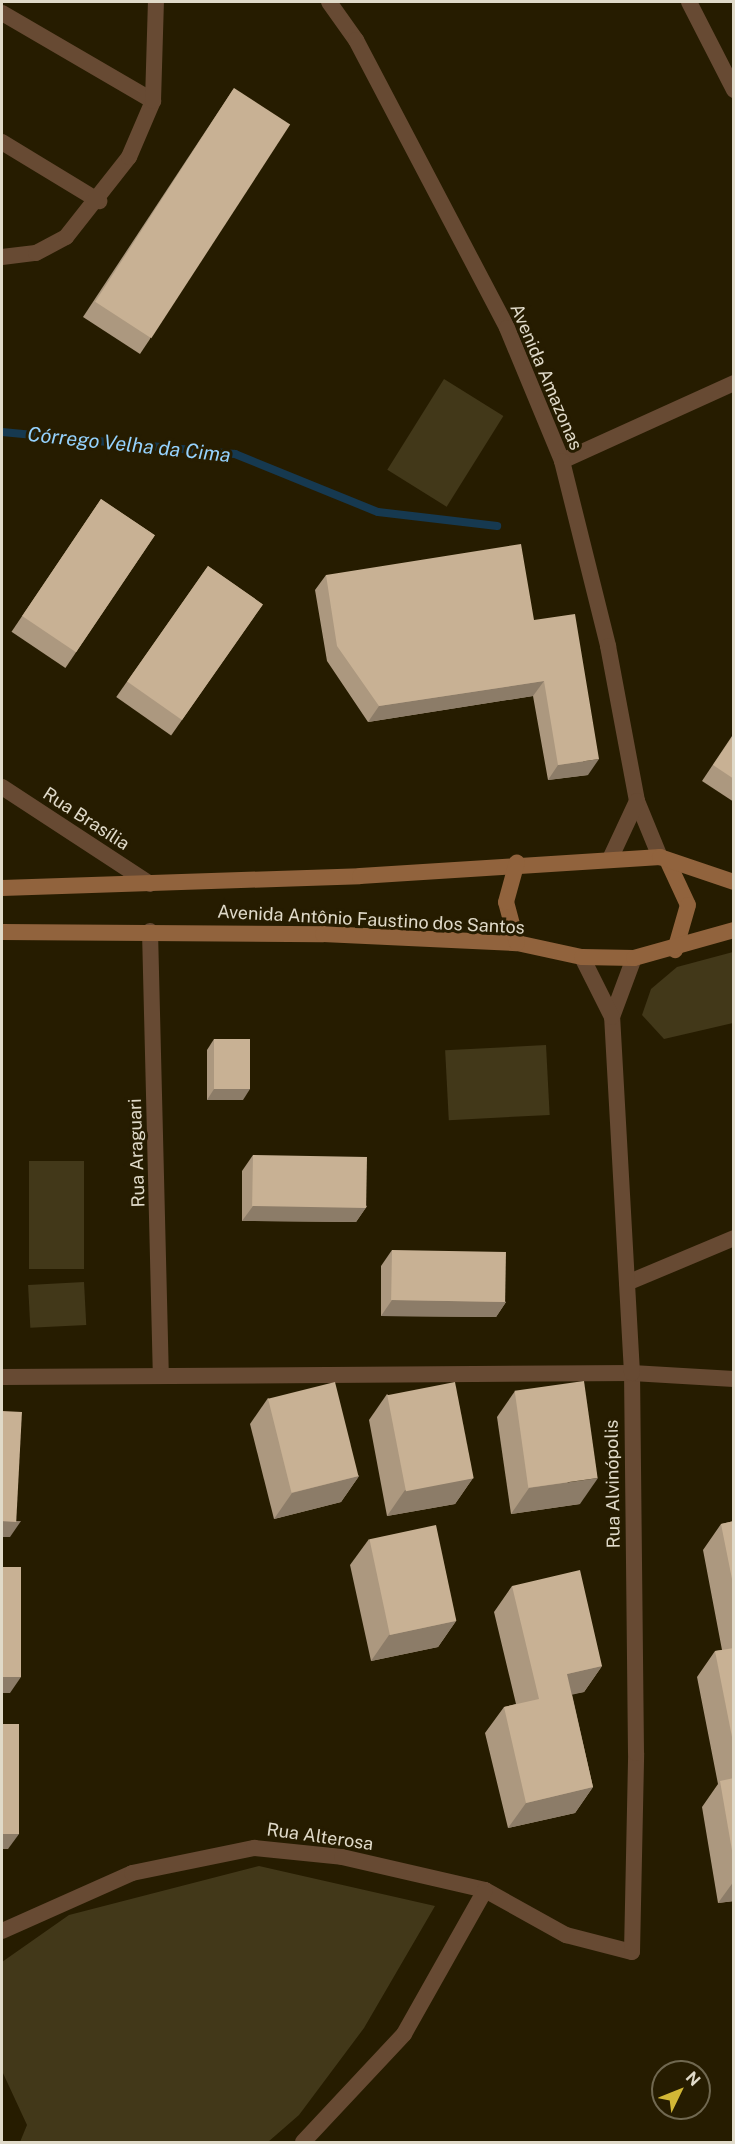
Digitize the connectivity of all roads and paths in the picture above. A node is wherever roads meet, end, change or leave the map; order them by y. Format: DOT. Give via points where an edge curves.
graph roads {
  1 [pos="156,2"];
  2 [pos="329,2"];
  3 [pos="689,2"];
  4 [pos="2,13"];
  5 [pos="734,90"];
  6 [pos="153,101"];
  7 [pos="2,142"];
  8 [pos="99,201"];
  9 [pos="2,257"];
  10 [pos="734,383"];
  11 [pos="562,461"];
  12 [pos="2,788"];
  13 [pos="638,801"];
  14 [pos="610,859"];
  15 [pos="664,859"];
  16 [pos="517,862"];
  17 [pos="734,882"];
  18 [pos="150,884"];
  19 [pos="2,888"];
  20 [pos="734,930"];
  21 [pos="150,931"];
  22 [pos="2,932"];
  23 [pos="517,943"];
  24 [pos="675,950"];
  25 [pos="582,957"];
  26 [pos="634,958"];
  27 [pos="612,1017"];
  28 [pos="734,1238"];
  29 [pos="627,1283"];
  30 [pos="161,1374"];
  31 [pos="632,1374"];
  32 [pos="2,1377"];
  33 [pos="734,1379"];
  34 [pos="485,1890"];
  35 [pos="2,1931"];
  36 [pos="632,1952"];
  37 [pos="303,2142"];
  1 -- 6 [label="street"];
  2 -- 11 [label="street, Avenida Amazonas" via="356,40 507,328"];
  3 -- 5 [label="street"];
  4 -- 6 [label="street"];
  6 -- 8 [label="street" via="129,157"];
  7 -- 8 [label="street"];
  8 -- 9 [label="street" via="50,245 16,259"];
  10 -- 11 [label="street"];
  11 -- 13 [label="street, Avenida Amazonas" via="608,646"];
  12 -- 18 [label="street, Rua Brasília"];
  13 -- 14 [label="street"];
  13 -- 15 [label="street, Avenida Amazonas"];
  14 -- 15 [label="main road, Avenida Antônio Faustino dos Santos"];
  14 -- 16 [label="main road, Avenida Antônio Faustino dos Santos"];
  15 -- 17 [label="main road, Avenida Antônio Faustino dos Santos"];
  15 -- 24 [label="main road" via="688,905"];
  16 -- 18 [label="main road, Avenida Antônio Faustino dos Santos" via="360,876"];
  16 -- 23 [label="main road" via="506,903"];
  18 -- 19 [label="main road, Avenida Antônio Faustino dos Santos"];
  20 -- 24 [label="main road, Avenida Antônio Faustino dos Santos"];
  21 -- 22 [label="main road, Avenida Antônio Faustino dos Santos"];
  21 -- 23 [label="main road, Avenida Antônio Faustino dos Santos"];
  21 -- 30 [label="street, Rua Araguari"];
  23 -- 25 [label="main road, Avenida Antônio Faustino dos Santos"];
  24 -- 26 [label="main road, Avenida Antônio Faustino dos Santos"];
  25 -- 26 [label="main road, Avenida Antônio Faustino dos Santos"];
  25 -- 27 [label="street, Rua Alvinópolis"];
  26 -- 27 [label="street, Rua Alvinópolis"];
  27 -- 29 [label="street, Rua Alvinópolis"];
  28 -- 29 [label="street"];
  29 -- 31 [label="street, Rua Alvinópolis"];
  30 -- 31 [label="street"];
  30 -- 32 [label="street"];
  31 -- 33 [label="street"];
  31 -- 36 [label="street, Rua Alvinópolis" via="636,1753"];
  34 -- 35 [label="street, Rua Alterosa" via="342,1857 254,1848 132,1873"];
  34 -- 36 [label="street, Rua Alterosa" via="566,1935"];
  34 -- 37 [label="street" via="404,2034"];
}
